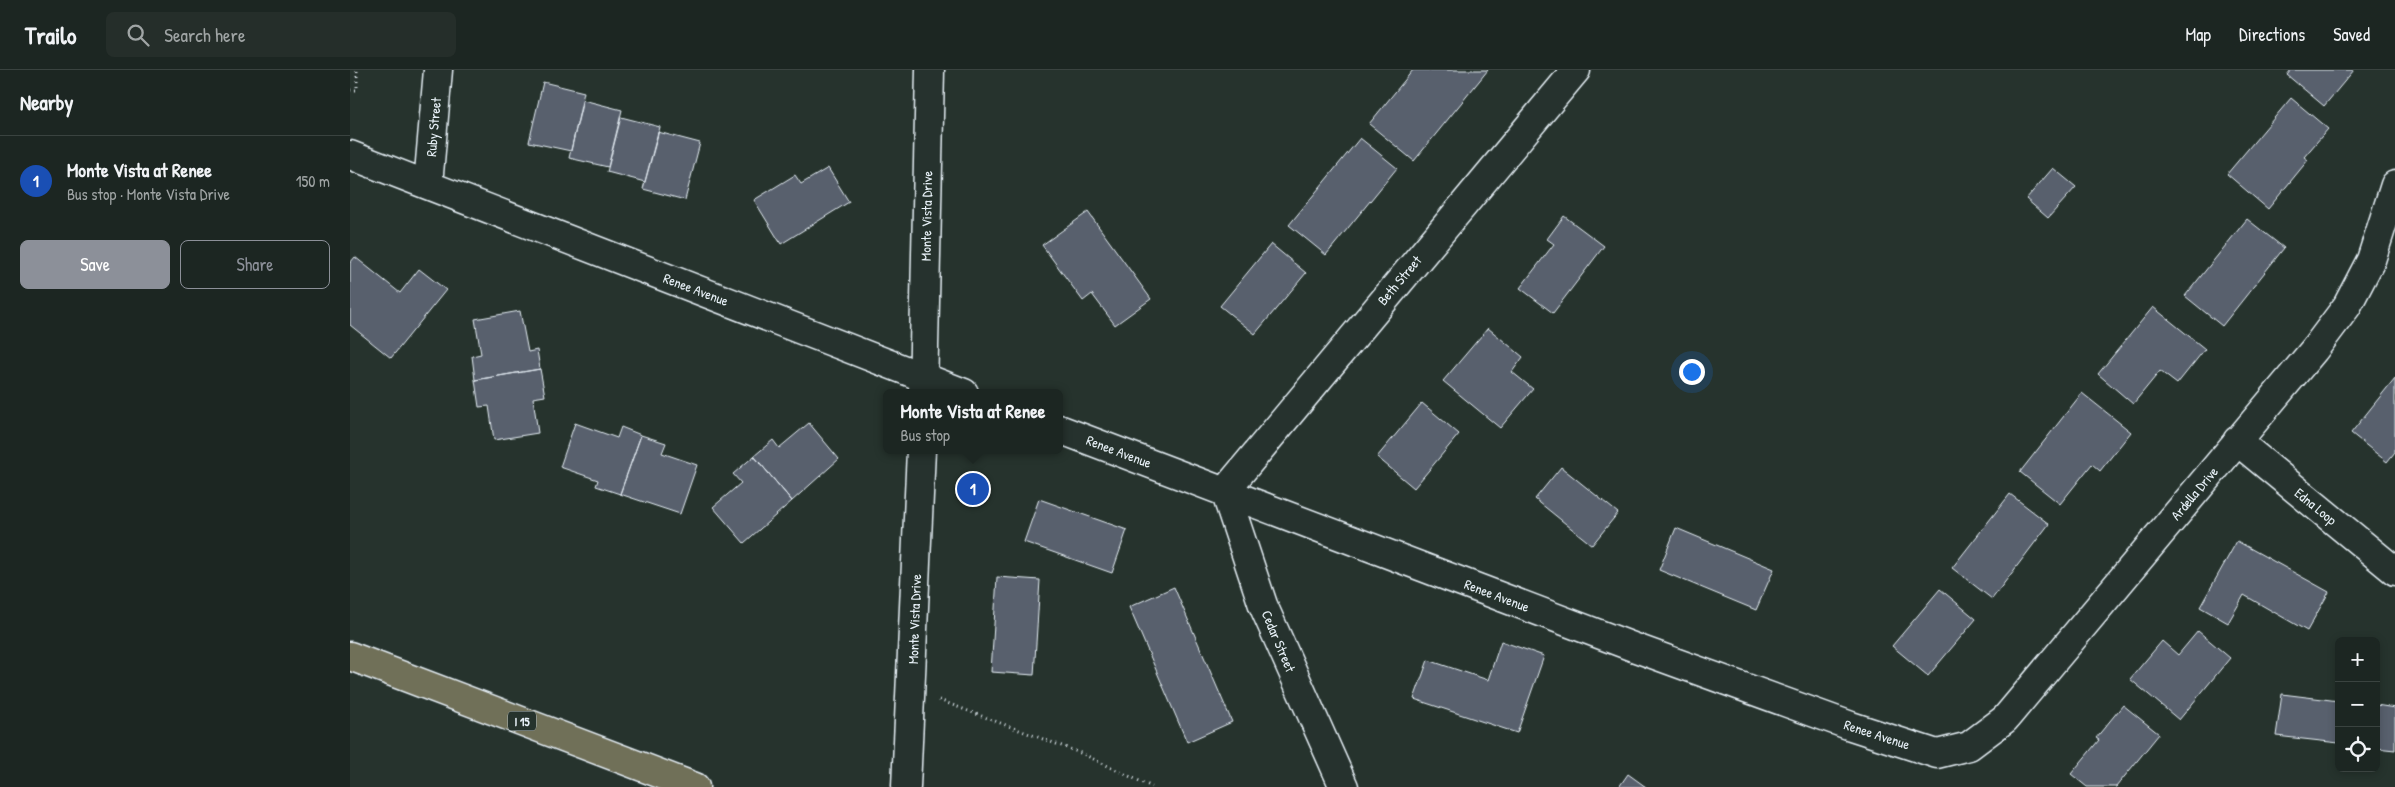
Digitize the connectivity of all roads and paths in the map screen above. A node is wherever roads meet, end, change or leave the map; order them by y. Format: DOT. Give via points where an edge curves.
graph roads {
  1 [pos="357,70"];
  2 [pos="438,70"];
  3 [pos="930,70"];
  4 [pos="1576,70"];
  5 [pos="350,90"];
  6 [pos="350,155"];
  7 [pos="428,185"];
  8 [pos="2395,185"];
  9 [pos="924,385"];
  10 [pos="944,389"];
  11 [pos="1063,430"];
  12 [pos="2237,441"];
  13 [pos="921,454"];
  14 [pos="1225,491"];
  15 [pos="2395,571"];
  16 [pos="350,656"];
  17 [pos="939,700"];
  18 [pos="1938,754"];
  19 [pos="695,787"];
  20 [pos="906,787"];
  21 [pos="1152,787"];
  22 [pos="1344,787"];
  1 -- 5 [label="path" via="357,90"];
  2 -- 7 [label="street, Ruby Street"];
  3 -- 9 [label="street, Monte Vista Drive"];
  4 -- 14 [label="street, Beth Street"];
  6 -- 7 [label="street, Renee Avenue"];
  7 -- 9 [label="street, Renee Avenue"];
  8 -- 12 [label="street, Ardella Drive" via="2371,260 2347,306"];
  9 -- 10 [label="street, Renee Avenue"];
  11 -- 14 [label="street, Renee Avenue"];
  12 -- 15 [label="street, Edna Loop"];
  12 -- 18 [label="street, Ardella Drive" via="2005,719 1969,746"];
  13 -- 20 [label="street, Monte Vista Drive"];
  14 -- 18 [label="street, Renee Avenue" via="1633,647"];
  14 -- 22 [label="street, Cedar Street" via="1263,604"];
  16 -- 19 [label="highway, I 15"];
  17 -- 21 [label="path" via="1083,754"];
}
